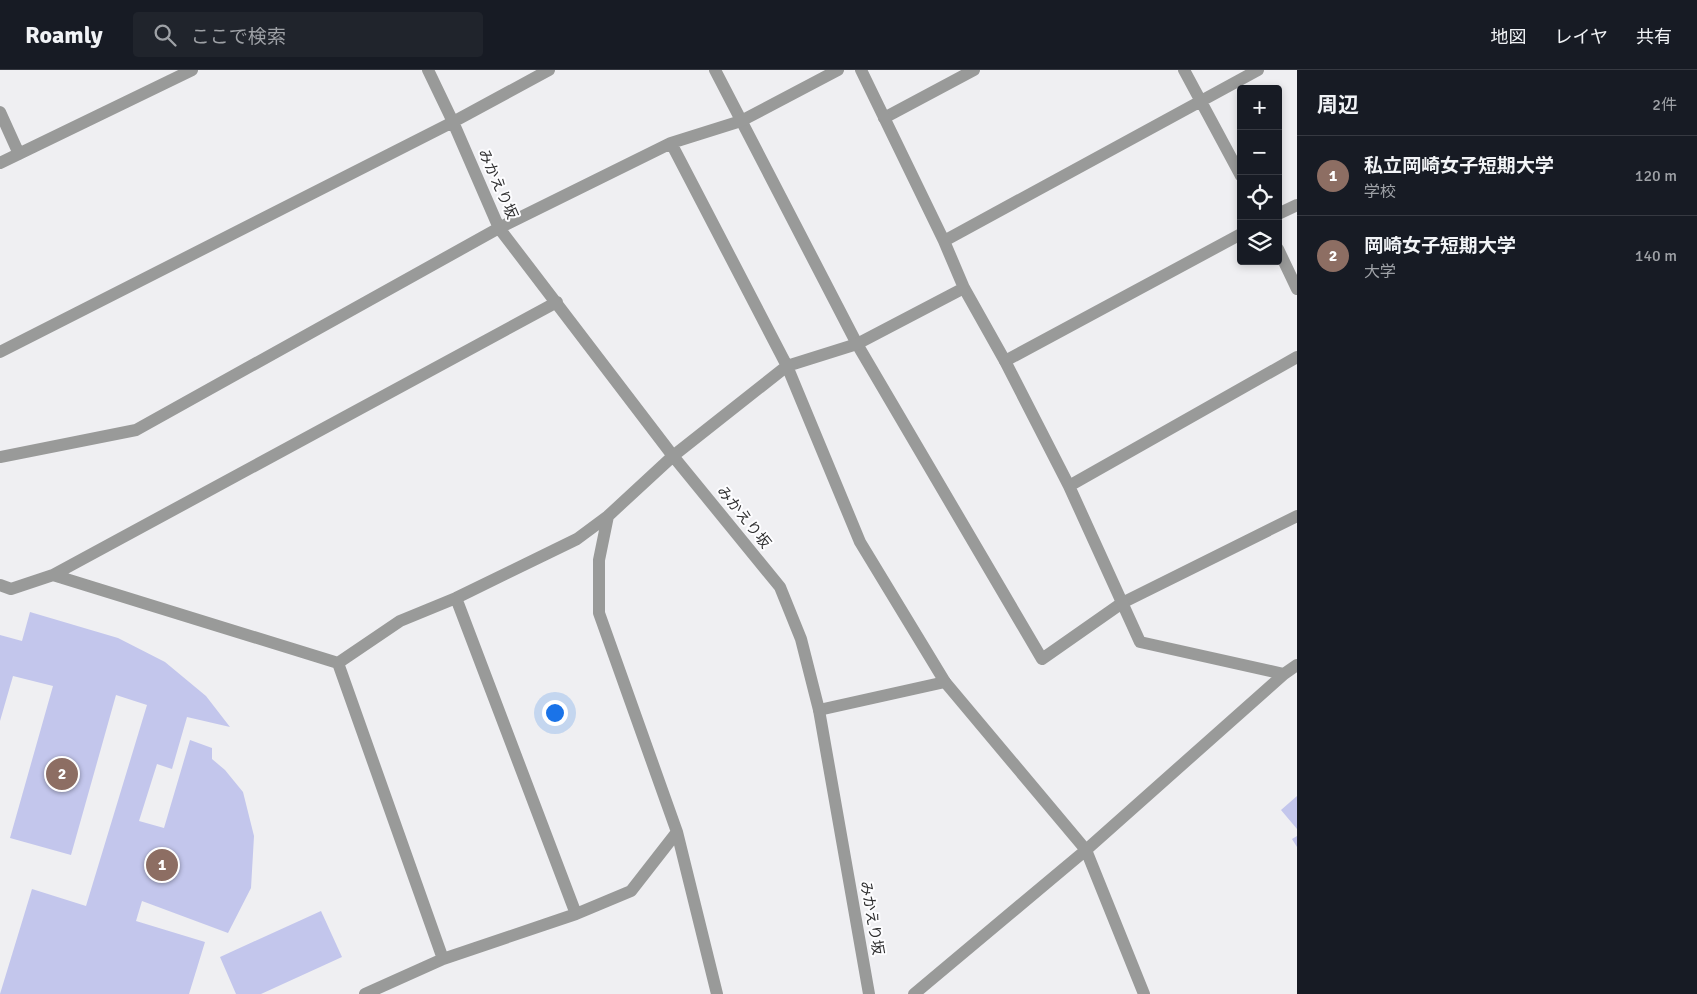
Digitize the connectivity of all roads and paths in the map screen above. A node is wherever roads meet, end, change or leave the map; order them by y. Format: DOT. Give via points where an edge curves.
graph roads {
  1 [pos="192,70"];
  2 [pos="428,70"];
  3 [pos="549,70"];
  4 [pos="715,70"];
  5 [pos="838,70"];
  6 [pos="861,70"];
  7 [pos="974,70"];
  8 [pos="1184,70"];
  9 [pos="1258,70"];
  10 [pos="1200,100"];
  11 [pos="0,112"];
  12 [pos="884,118"];
  13 [pos="741,120"];
  14 [pos="453,122"];
  15 [pos="671,143"];
  16 [pos="19,154"];
  17 [pos="0,163"];
  18 [pos="1240,175"];
  19 [pos="1297,205"];
  20 [pos="1282,212"];
  21 [pos="499,228"];
  22 [pos="1237,236"];
  23 [pos="944,241"];
  24 [pos="1282,258"];
  25 [pos="964,288"];
  26 [pos="1297,289"];
  27 [pos="556,302"];
  28 [pos="857,344"];
  29 [pos="0,352"];
  30 [pos="1297,357"];
  31 [pos="1004,362"];
  32 [pos="788,366"];
  33 [pos="0,456"];
  34 [pos="673,456"];
  35 [pos="1069,486"];
  36 [pos="608,516"];
  37 [pos="1297,516"];
  38 [pos="53,575"];
  39 [pos="0,585"];
  40 [pos="456,598"];
  41 [pos="1122,602"];
  42 [pos="338,663"];
  43 [pos="1297,665"];
  44 [pos="1284,674"];
  45 [pos="945,682"];
  46 [pos="819,710"];
  47 [pos="677,832"];
  48 [pos="1086,850"];
  49 [pos="576,914"];
  50 [pos="443,959"];
  51 [pos="366,994"];
  52 [pos="717,994"];
  53 [pos="869,994"];
  54 [pos="914,994"];
  55 [pos="1144,994"];
  1 -- 16 [label="street"];
  2 -- 14 [label="street, みかえり坂"];
  3 -- 14 [label="street"];
  4 -- 13 [label="street"];
  5 -- 13 [label="street"];
  6 -- 12 [label="street"];
  7 -- 12 [label="street"];
  8 -- 10 [label="street"];
  9 -- 10 [label="street"];
  10 -- 18 [label="street"];
  10 -- 23 [label="street"];
  11 -- 16 [label="street"];
  12 -- 23 [label="street"];
  13 -- 15 [label="street"];
  13 -- 28 [label="street"];
  14 -- 21 [label="street, みかえり坂"];
  14 -- 29 [label="street"];
  15 -- 21 [label="street"];
  15 -- 32 [label="street"];
  16 -- 17 [label="street"];
  19 -- 20 [label="street"];
  21 -- 27 [label="street, みかえり坂"];
  21 -- 33 [label="street" via="136,430"];
  22 -- 31 [label="street"];
  23 -- 25 [label="street"];
  24 -- 26 [label="street"];
  25 -- 28 [label="street"];
  25 -- 31 [label="street"];
  27 -- 34 [label="street, みかえり坂"];
  27 -- 38 [label="street"];
  28 -- 32 [label="street"];
  28 -- 41 [label="street" via="1042,659"];
  30 -- 35 [label="street"];
  31 -- 35 [label="street"];
  32 -- 34 [label="street"];
  32 -- 45 [label="street" via="860,542"];
  34 -- 36 [label="street"];
  34 -- 46 [label="street, みかえり坂" via="780,587 801,639"];
  35 -- 41 [label="street"];
  36 -- 40 [label="street" via="577,539"];
  36 -- 47 [label="street" via="599,560 599,613"];
  37 -- 41 [label="street"];
  38 -- 39 [label="street" via="11,589"];
  38 -- 42 [label="street"];
  40 -- 42 [label="street" via="400,621"];
  40 -- 49 [label="street"];
  41 -- 44 [label="street" via="1140,642"];
  42 -- 50 [label="street"];
  43 -- 44 [label="street"];
  44 -- 48 [label="street"];
  45 -- 46 [label="street"];
  45 -- 48 [label="street"];
  46 -- 53 [label="street, みかえり坂"];
  47 -- 49 [label="street" via="631,892"];
  47 -- 52 [label="street"];
  48 -- 54 [label="street"];
  48 -- 55 [label="street"];
  49 -- 50 [label="street"];
  50 -- 51 [label="street"];
}
